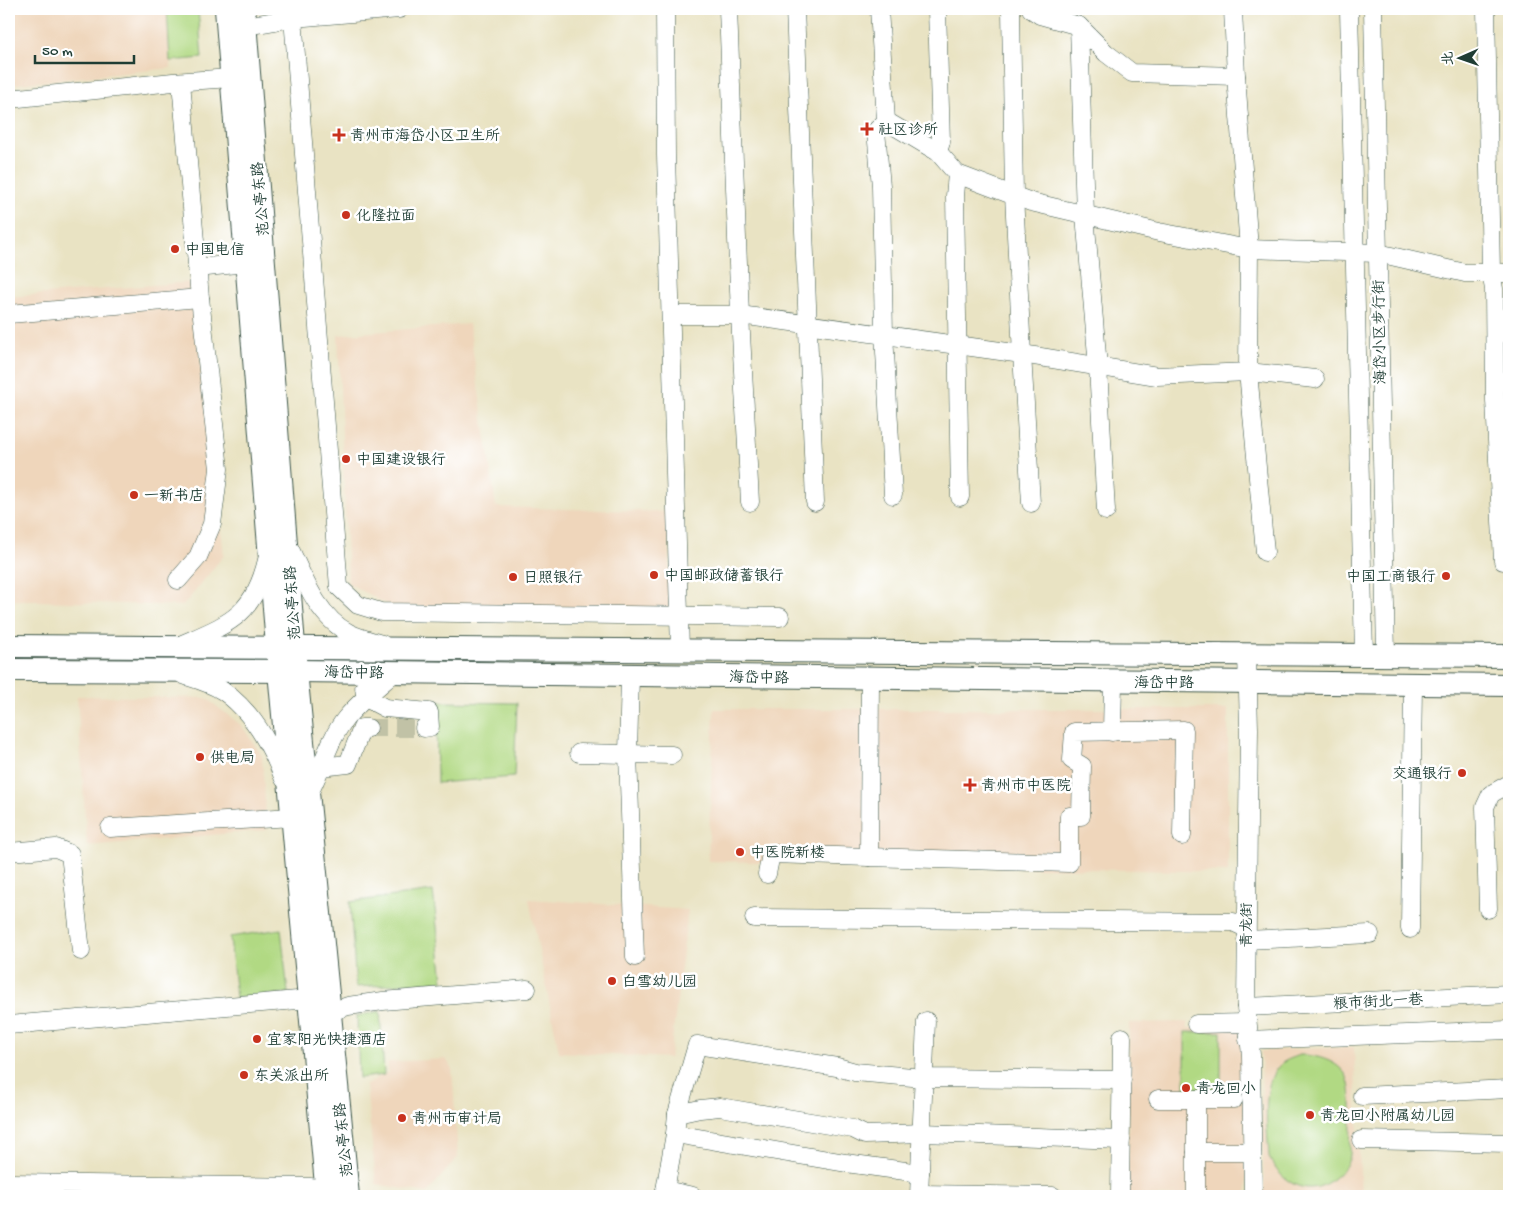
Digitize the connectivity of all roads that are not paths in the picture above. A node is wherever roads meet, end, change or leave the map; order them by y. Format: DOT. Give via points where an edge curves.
graph roads {
  1 [pos="226,9"];
  2 [pos="399,9"];
  3 [pos="665,9"];
  4 [pos="728,9"];
  5 [pos="795,9"];
  6 [pos="879,9"];
  7 [pos="937,9"];
  8 [pos="1011,9"];
  9 [pos="1032,9"];
  10 [pos="1233,9"];
  11 [pos="1349,9"];
  12 [pos="1373,9"];
  13 [pos="1486,9"];
  14 [pos="245,17"];
  15 [pos="294,18"];
  16 [pos="1079,26"];
  17 [pos="1236,76"];
  18 [pos="231,78"];
  19 [pos="181,82"];
  20 [pos="9,99"];
  21 [pos="886,121"];
  22 [pos="938,152"];
  23 [pos="956,174"];
  24 [pos="1014,195"];
  25 [pos="1085,215"];
  26 [pos="1250,249"];
  27 [pos="1354,251"];
  28 [pos="1378,253"];
  29 [pos="246,263"];
  30 [pos="197,268"];
  31 [pos="1491,273"];
  32 [pos="1509,273"];
  33 [pos="200,298"];
  34 [pos="9,314"];
  35 [pos="671,315"];
  36 [pos="740,315"];
  37 [pos="808,324"];
  38 [pos="884,334"];
  39 [pos="957,346"];
  40 [pos="1022,354"];
  41 [pos="1098,367"];
  42 [pos="1248,372"];
  43 [pos="1315,379"];
  44 [pos="1502,397"];
  45 [pos="893,495"];
  46 [pos="960,497"];
  47 [pos="750,502"];
  48 [pos="815,502"];
  49 [pos="1031,503"];
  50 [pos="1106,511"];
  51 [pos="278,547"];
  52 [pos="1265,552"];
  53 [pos="1506,561"];
  54 [pos="178,580"];
  55 [pos="780,617"];
  56 [pos="9,646"];
  57 [pos="175,647"];
  58 [pos="286,648"];
  59 [pos="394,648"];
  60 [pos="680,650"];
  61 [pos="1247,654"];
  62 [pos="1375,655"];
  63 [pos="1509,656"];
  64 [pos="9,670"];
  65 [pos="174,671"];
  66 [pos="288,671"];
  67 [pos="362,672"];
  68 [pos="395,672"];
  69 [pos="630,675"];
  70 [pos="870,678"];
  71 [pos="1113,682"];
  72 [pos="1248,683"];
  73 [pos="1413,684"];
  74 [pos="1509,685"];
  75 [pos="366,698"];
  76 [pos="368,728"];
  77 [pos="424,728"];
  78 [pos="1112,732"];
  79 [pos="579,753"];
  80 [pos="628,754"];
  81 [pos="672,755"];
  82 [pos="314,768"];
  83 [pos="1509,784"];
  84 [pos="297,802"];
  85 [pos="110,828"];
  86 [pos="1182,836"];
  87 [pos="9,852"];
  88 [pos="869,857"];
  89 [pos="767,874"];
  90 [pos="1488,909"];
  91 [pos="754,918"];
  92 [pos="1410,929"];
  93 [pos="1246,934"];
  94 [pos="1370,934"];
  95 [pos="81,951"];
  96 [pos="635,957"];
  97 [pos="527,989"];
  98 [pos="1509,994"];
  99 [pos="309,999"];
  100 [pos="330,1012"];
  101 [pos="1246,1015"];
  102 [pos="926,1021"];
  103 [pos="1196,1024"];
  104 [pos="9,1025"];
  105 [pos="1509,1030"];
  106 [pos="1122,1037"];
  107 [pos="1248,1040"];
  108 [pos="924,1078"];
  109 [pos="1122,1080"];
  110 [pos="1509,1089"];
  111 [pos="1362,1096"];
  112 [pos="1158,1099"];
  113 [pos="1196,1099"];
  114 [pos="1234,1099"];
  115 [pos="677,1114"];
  116 [pos="922,1133"];
  117 [pos="675,1134"];
  118 [pos="1121,1140"];
  119 [pos="1361,1140"];
  120 [pos="1509,1143"];
  121 [pos="1196,1152"];
  122 [pos="1252,1152"];
  123 [pos="920,1173"];
  124 [pos="9,1183"];
  125 [pos="664,1193"];
  126 [pos="919,1195"];
  127 [pos="328,1196"];
  128 [pos="348,1196"];
  129 [pos="693,1196"];
  130 [pos="1053,1196"];
  131 [pos="1120,1196"];
  132 [pos="1196,1196"];
  133 [pos="1254,1196"];
  1 -- 18 [label="main road, 范公亭东路"];
  2 -- 15 [label="street"];
  3 -- 35 [label="street"];
  4 -- 36 [label="street"];
  5 -- 37 [label="street"];
  6 -- 21 [label="street"];
  7 -- 22 [label="street" via="941,142"];
  8 -- 24 [label="street"];
  9 -- 16 [label="street" via="1040,15"];
  10 -- 17 [label="street"];
  11 -- 27 [label="street, 海岱小区步行街"];
  12 -- 28 [label="street, 海岱小区步行街"];
  13 -- 31 [label="street"];
  14 -- 15 [label="street"];
  14 -- 51 [label="main road, 范公亭东路"];
  15 -- 55 [label="street" via="339,586 358,605 381,612"];
  16 -- 17 [label="street" via="1132,73"];
  16 -- 25 [label="street"];
  17 -- 26 [label="street"];
  18 -- 19 [label="street"];
  18 -- 29 [label="main road, 范公亭东路"];
  19 -- 20 [label="street"];
  19 -- 30 [label="street"];
  21 -- 22 [label="street"];
  21 -- 38 [label="street" via="876,132 881,186"];
  22 -- 23 [label="street"];
  23 -- 24 [label="street"];
  23 -- 39 [label="street"];
  24 -- 25 [label="street"];
  24 -- 40 [label="street"];
  25 -- 26 [label="street"];
  25 -- 41 [label="street"];
  26 -- 27 [label="street"];
  26 -- 42 [label="street"];
  27 -- 28 [label="street"];
  27 -- 62 [label="street, 海岱小区步行街"];
  28 -- 31 [label="street" via="1465,273"];
  28 -- 62 [label="street, 海岱小区步行街"];
  29 -- 30 [label="street"];
  29 -- 51 [label="main road, 范公亭东路"];
  30 -- 33 [label="street"];
  31 -- 32 [label="street"];
  31 -- 44 [label="street"];
  33 -- 34 [label="street"];
  33 -- 54 [label="street" via="219,469 212,524 198,557"];
  35 -- 36 [label="street"];
  35 -- 60 [label="street"];
  36 -- 37 [label="street"];
  36 -- 47 [label="street"];
  37 -- 38 [label="street"];
  37 -- 48 [label="street"];
  38 -- 39 [label="street"];
  38 -- 45 [label="street"];
  39 -- 40 [label="street"];
  39 -- 46 [label="street"];
  40 -- 41 [label="street"];
  40 -- 49 [label="street"];
  41 -- 42 [label="street" via="1157,376"];
  41 -- 50 [label="street"];
  42 -- 43 [label="street"];
  42 -- 52 [label="street"];
  44 -- 53 [label="street"];
  51 -- 57 [label="street" via="252,599 239,615"];
  51 -- 58 [label="main road, 范公亭东路"];
  51 -- 59 [label="street" via="337,625 349,633"];
  56 -- 57 [label="main road, 海岱中路"];
  57 -- 58 [label="main road, 海岱中路"];
  58 -- 59 [label="main road, 海岱中路"];
  58 -- 66 [label="main road, 范公亭东路"];
  59 -- 60 [label="main road, 海岱中路"];
  60 -- 61 [label="main road, 海岱中路"];
  61 -- 62 [label="main road, 海岱中路"];
  61 -- 72 [label="street, 青龙街"];
  62 -- 63 [label="main road, 海岱中路"];
  64 -- 65 [label="main road, 海岱中路"];
  65 -- 66 [label="main road, 海岱中路"];
  65 -- 84 [label="street" via="222,690 236,702 258,726"];
  66 -- 67 [label="main road, 海岱中路"];
  66 -- 82 [label="main road, 范公亭东路"];
  66 -- 84 [label="main road, 范公亭东路"];
  67 -- 68 [label="main road, 海岱中路"];
  67 -- 75 [label="street"];
  68 -- 69 [label="main road, 海岱中路"];
  68 -- 75 [label="street"];
  69 -- 70 [label="main road, 海岱中路"];
  69 -- 80 [label="street"];
  70 -- 71 [label="main road, 海岱中路"];
  70 -- 88 [label="street"];
  71 -- 72 [label="main road, 海岱中路"];
  71 -- 78 [label="street"];
  72 -- 73 [label="main road, 海岱中路"];
  72 -- 93 [label="street, 青龙街"];
  73 -- 74 [label="main road, 海岱中路"];
  73 -- 92 [label="street"];
  75 -- 77 [label="street" via="385,708 429,712 430,728"];
  75 -- 82 [label="street" via="346,718"];
  76 -- 82 [label="street" via="362,728 348,764"];
  78 -- 86 [label="street" via="1184,730"];
  78 -- 88 [label="street" via="1074,732 1072,760 1082,766 1081,816 1069,816 1069,863"];
  79 -- 80 [label="street"];
  80 -- 81 [label="street"];
  80 -- 96 [label="street"];
  82 -- 84 [label="main road, 范公亭东路"];
  83 -- 90 [label="street" via="1491,794 1485,807"];
  84 -- 85 [label="street"];
  84 -- 99 [label="main road, 范公亭东路"];
  84 -- 100 [label="main road, 范公亭东路"];
  87 -- 95 [label="street" via="56,848 70,854"];
  88 -- 89 [label="street" via="771,854"];
  91 -- 93 [label="street" via="1233,922"];
  93 -- 94 [label="street"];
  93 -- 101 [label="street, 青龙街"];
  97 -- 100 [label="street" via="383,1000"];
  98 -- 101 [label="street, 粮市街北一巷"];
  99 -- 104 [label="street"];
  99 -- 127 [label="main road, 范公亭东路"];
  100 -- 128 [label="main road, 范公亭东路"];
  101 -- 103 [label="street, 粮市街北一巷"];
  101 -- 107 [label="street, 青龙街"];
  102 -- 108 [label="street"];
  105 -- 107 [label="street"];
  106 -- 109 [label="street"];
  107 -- 122 [label="street, 青龙街"];
  108 -- 109 [label="street"];
  108 -- 115 [label="street" via="855,1072 697,1045"];
  108 -- 116 [label="street"];
  109 -- 118 [label="street"];
  110 -- 111 [label="street"];
  112 -- 113 [label="street"];
  113 -- 114 [label="street"];
  113 -- 121 [label="street"];
  115 -- 116 [label="street" via="720,1107 853,1129 865,1135"];
  115 -- 117 [label="street"];
  116 -- 118 [label="street"];
  116 -- 123 [label="street"];
  117 -- 123 [label="street"];
  117 -- 125 [label="street"];
  118 -- 131 [label="street"];
  119 -- 120 [label="street"];
  121 -- 122 [label="street"];
  121 -- 132 [label="street"];
  122 -- 133 [label="street, 青龙街"];
  123 -- 126 [label="street"];
  124 -- 127 [label="street" via="311,1187"];
  125 -- 129 [label="street"];
  126 -- 130 [label="street"];
}
